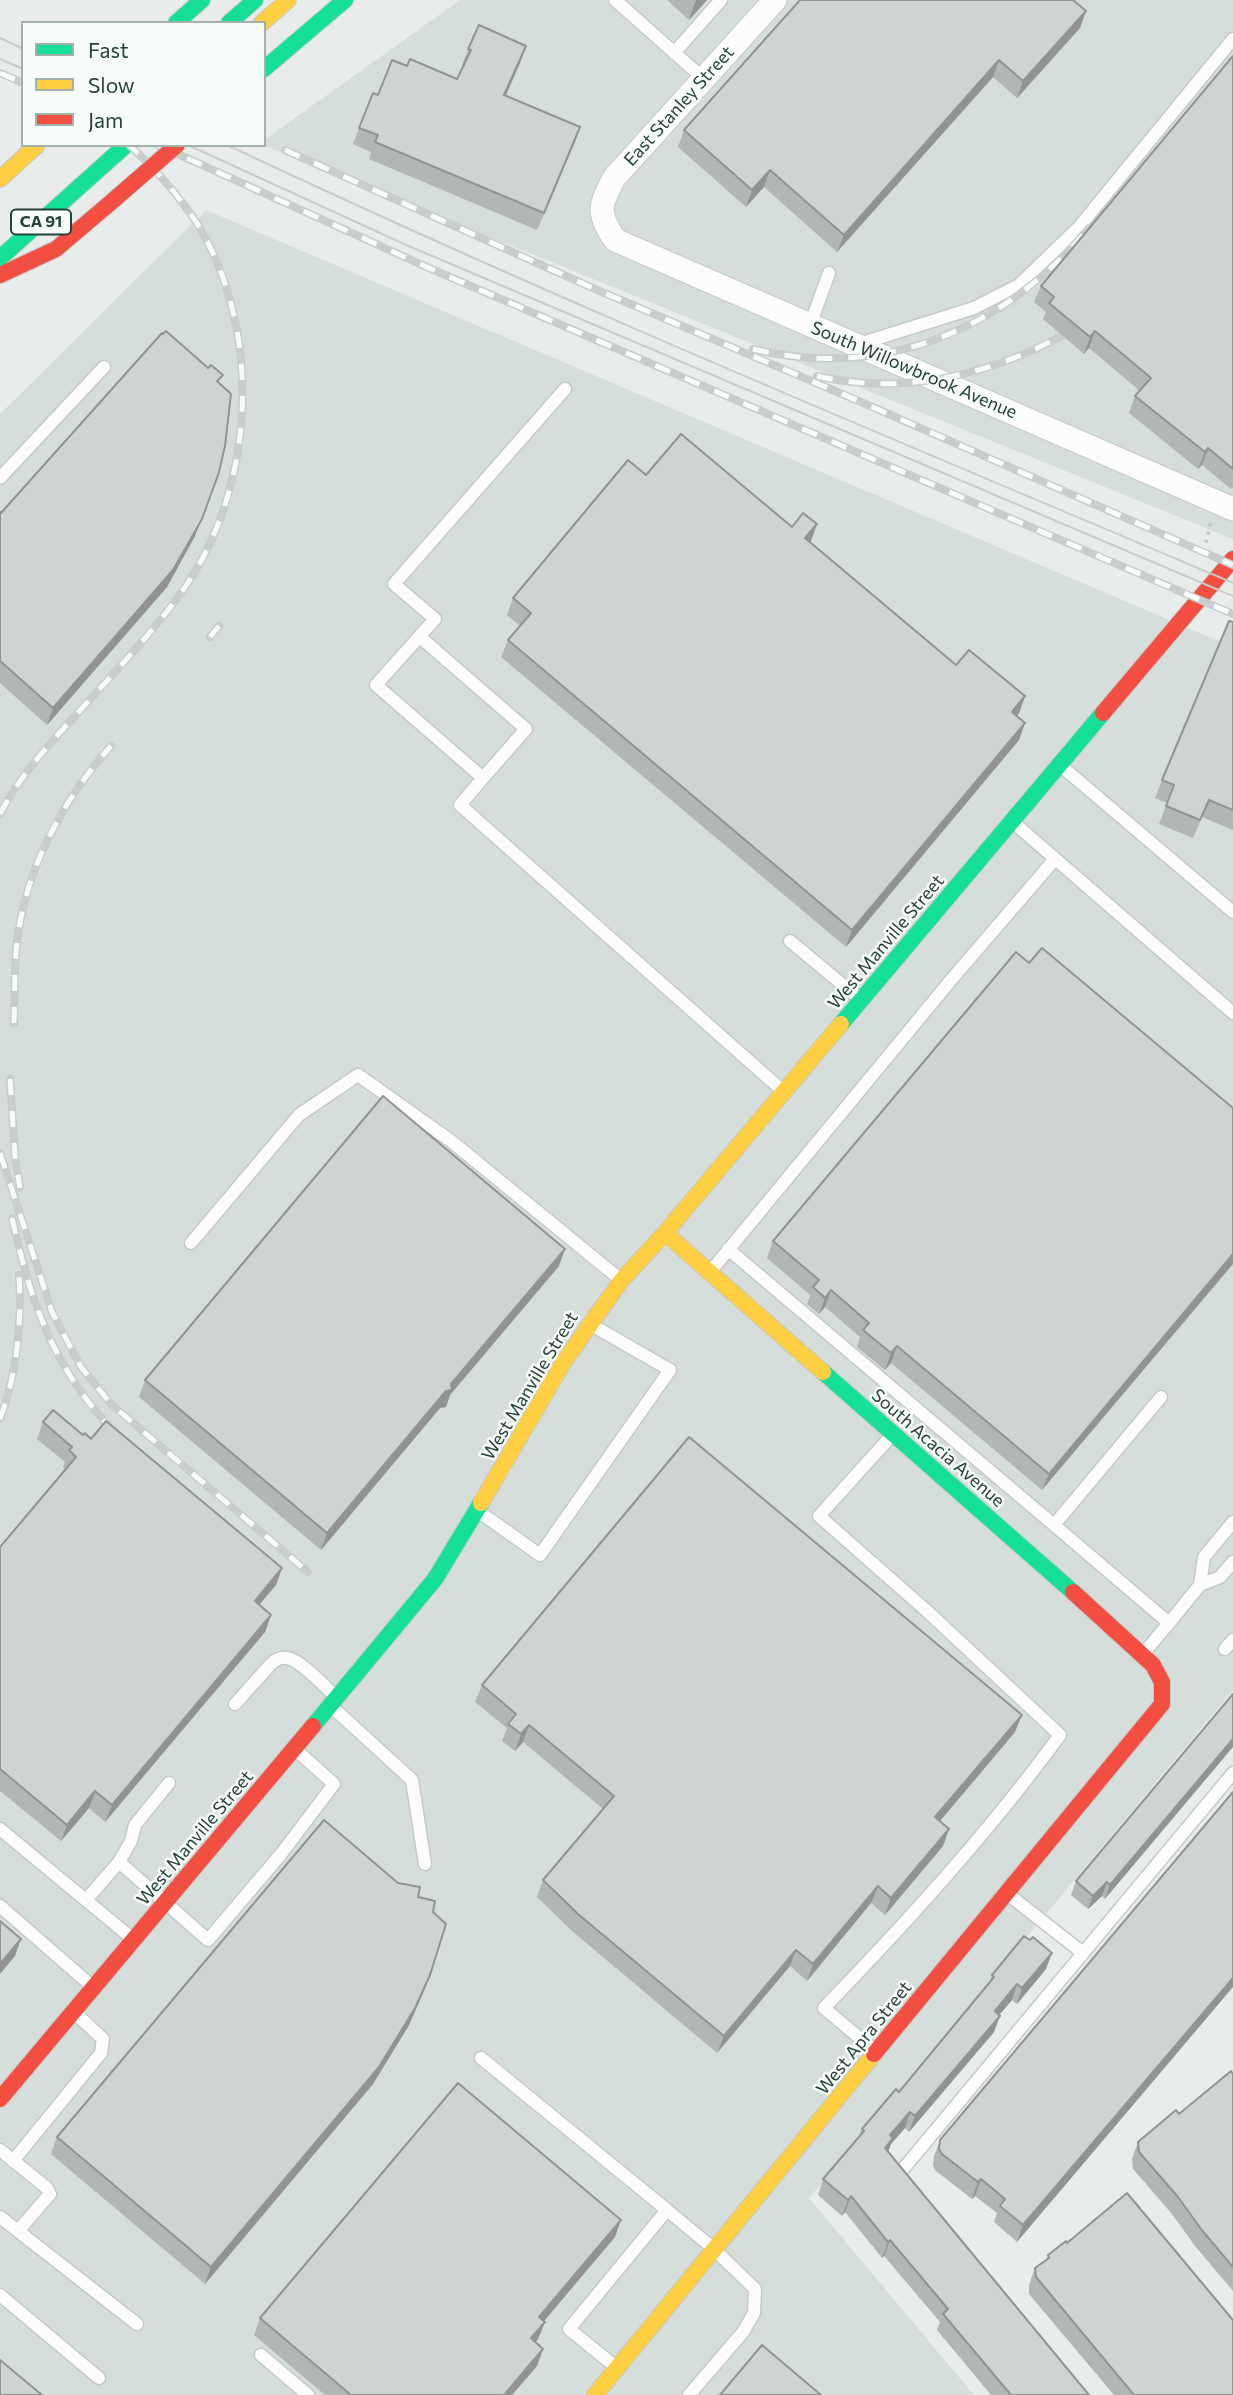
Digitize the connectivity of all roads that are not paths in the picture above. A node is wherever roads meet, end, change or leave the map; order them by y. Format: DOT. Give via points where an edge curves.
graph roads {
  1 [pos="202,0"];
  2 [pos="255,0"];
  3 [pos="288,0"];
  4 [pos="345,0"];
  5 [pos="615,0"];
  6 [pos="721,0"];
  7 [pos="775,0"];
  8 [pos="178,21"];
  9 [pos="231,21"];
  10 [pos="264,21"];
  11 [pos="1233,39"];
  12 [pos="674,53"];
  13 [pos="266,67"];
  14 [pos="704,79"];
  15 [pos="124,147"];
  16 [pos="175,147"];
  17 [pos="34,148"];
  18 [pos="0,178"];
  19 [pos="602,221"];
  20 [pos="0,258"];
  21 [pos="829,273"];
  22 [pos="0,275"];
  23 [pos="810,325"];
  24 [pos="856,345"];
  25 [pos="104,367"];
  26 [pos="565,389"];
  27 [pos="0,478"];
  28 [pos="1223,512"];
  29 [pos="1233,559"];
  30 [pos="420,637"];
  31 [pos="535,718"];
  32 [pos="526,729"];
  33 [pos="1060,765"];
  34 [pos="483,778"];
  35 [pos="1012,822"];
  36 [pos="1055,859"];
  37 [pos="1233,912"];
  38 [pos="790,941"];
  39 [pos="861,1001"];
  40 [pos="1233,1013"];
  41 [pos="784,1092"];
  42 [pos="665,1233"];
  43 [pos="191,1243"];
  44 [pos="729,1249"];
  45 [pos="710,1272"];
  46 [pos="621,1280"];
  47 [pos="590,1323"];
  48 [pos="1161,1397"];
  49 [pos="893,1434"];
  50 [pos="477,1511"];
  51 [pos="1233,1522"];
  52 [pos="1054,1525"];
  53 [pos="1233,1562"];
  54 [pos="1200,1585"];
  55 [pos="1169,1623"];
  56 [pos="1143,1654"];
  57 [pos="334,1702"];
  58 [pos="235,1704"];
  59 [pos="1162,1704"];
  60 [pos="295,1749"];
  61 [pos="1233,1773"];
  62 [pos="169,1783"];
  63 [pos="0,1829"];
  64 [pos="119,1862"];
  65 [pos="425,1864"];
  66 [pos="1006,1893"];
  67 [pos="86,1899"];
  68 [pos="166,1903"];
  69 [pos="0,1906"];
  70 [pos="134,1941"];
  71 [pos="1083,1953"];
  72 [pos="94,1988"];
  73 [pos="73,2012"];
  74 [pos="876,2053"];
  75 [pos="481,2058"];
  76 [pos="0,2099"];
  77 [pos="0,2150"];
  78 [pos="13,2161"];
  79 [pos="904,2168"];
  80 [pos="667,2210"];
  81 [pos="0,2217"];
  82 [pos="18,2231"];
  83 [pos="714,2249"];
  84 [pos="0,2295"];
  85 [pos="137,2324"];
  86 [pos="261,2355"];
  87 [pos="617,2368"];
  88 [pos="99,2378"];
  89 [pos="308,2395"];
  90 [pos="595,2395"];
  91 [pos="689,2395"];
  1 -- 8 [label="main road"];
  2 -- 9 [label="main road"];
  3 -- 10 [label="main road"];
  4 -- 13 [label="main road"];
  5 -- 12 [label="lane"];
  6 -- 12 [label="lane"];
  7 -- 14 [label="street, East Stanley Street"];
  11 -- 24 [label="lane" via="1079,227 1019,285 974,307"];
  12 -- 14 [label="lane"];
  14 -- 19 [label="street, East Stanley Street" via="614,178 602,201"];
  15 -- 20 [label="main road, CA 91"];
  16 -- 22 [label="main road, bridge" via="56,250"];
  17 -- 18 [label="main road"];
  19 -- 23 [label="street, South Willowbrook Avenue" via="615,240"];
  21 -- 23 [label="lane"];
  23 -- 24 [label="street, South Willowbrook Avenue"];
  24 -- 28 [label="street, South Willowbrook Avenue"];
  25 -- 27 [label="lane"];
  26 -- 30 [label="lane" via="394,584 435,619"];
  29 -- 33 [label="main road, West Manville Street"];
  30 -- 32 [label="lane"];
  30 -- 34 [label="lane" via="376,685"];
  31 -- 32 [label="lane"];
  32 -- 34 [label="lane"];
  33 -- 35 [label="main road, West Manville Street"];
  33 -- 37 [label="lane"];
  34 -- 41 [label="lane" via="460,805"];
  35 -- 36 [label="lane"];
  35 -- 39 [label="main road, West Manville Street"];
  36 -- 40 [label="lane"];
  36 -- 44 [label="lane"];
  38 -- 39 [label="lane"];
  39 -- 41 [label="main road, West Manville Street"];
  41 -- 42 [label="main road, West Manville Street"];
  42 -- 45 [label="main road, South Acacia Avenue"];
  42 -- 46 [label="main road, West Manville Street"];
  43 -- 46 [label="lane" via="299,1115 358,1075 451,1141"];
  44 -- 45 [label="lane"];
  44 -- 52 [label="lane"];
  45 -- 49 [label="main road, South Acacia Avenue"];
  46 -- 47 [label="main road, West Manville Street"];
  47 -- 50 [label="main road, West Manville Street"];
  47 -- 50 [label="lane" via="670,1370 540,1555"];
  48 -- 52 [label="lane"];
  49 -- 56 [label="main road, South Acacia Avenue"];
  49 -- 74 [label="lane" via="818,1517 929,1612 1060,1735 1013,1798 824,2008"];
  50 -- 57 [label="main road, West Manville Street" via="435,1579"];
  51 -- 54 [label="lane" via="1204,1557"];
  52 -- 55 [label="lane"];
  53 -- 54 [label="lane" via="1220,1577"];
  54 -- 55 [label="lane"];
  55 -- 56 [label="lane"];
  56 -- 59 [label="main road, South Acacia Avenue" via="1163,1683"];
  57 -- 58 [label="lane" via="301,1665 287,1658 276,1659"];
  57 -- 60 [label="main road, West Manville Street"];
  57 -- 65 [label="lane" via="412,1780"];
  59 -- 66 [label="main road, West Apra Street"];
  60 -- 68 [label="main road, West Manville Street"];
  60 -- 68 [label="lane" via="334,1784 281,1854 208,1940"];
  61 -- 71 [label="lane"];
  62 -- 64 [label="lane" via="139,1818"];
  63 -- 67 [label="lane"];
  64 -- 67 [label="lane"];
  64 -- 68 [label="lane"];
  66 -- 71 [label="lane"];
  66 -- 74 [label="main road, West Apra Street"];
  67 -- 70 [label="lane"];
  68 -- 70 [label="main road, West Manville Street"];
  69 -- 72 [label="lane"];
  70 -- 72 [label="main road, West Manville Street"];
  71 -- 79 [label="lane"];
  72 -- 73 [label="main road, West Manville Street"];
  73 -- 76 [label="main road, West Manville Street"];
  73 -- 78 [label="lane" via="103,2039 101,2053"];
  74 -- 83 [label="main road, West Apra Street"];
  75 -- 80 [label="lane"];
  77 -- 78 [label="lane"];
  78 -- 82 [label="lane" via="50,2194"];
  80 -- 83 [label="lane"];
  80 -- 87 [label="lane" via="569,2329"];
  81 -- 82 [label="lane"];
  82 -- 85 [label="lane"];
  83 -- 87 [label="main road, West Apra Street"];
  83 -- 91 [label="lane" via="755,2289 754,2313"];
  84 -- 88 [label="lane"];
  86 -- 89 [label="lane"];
  87 -- 90 [label="main road, West Apra Street"];
}
